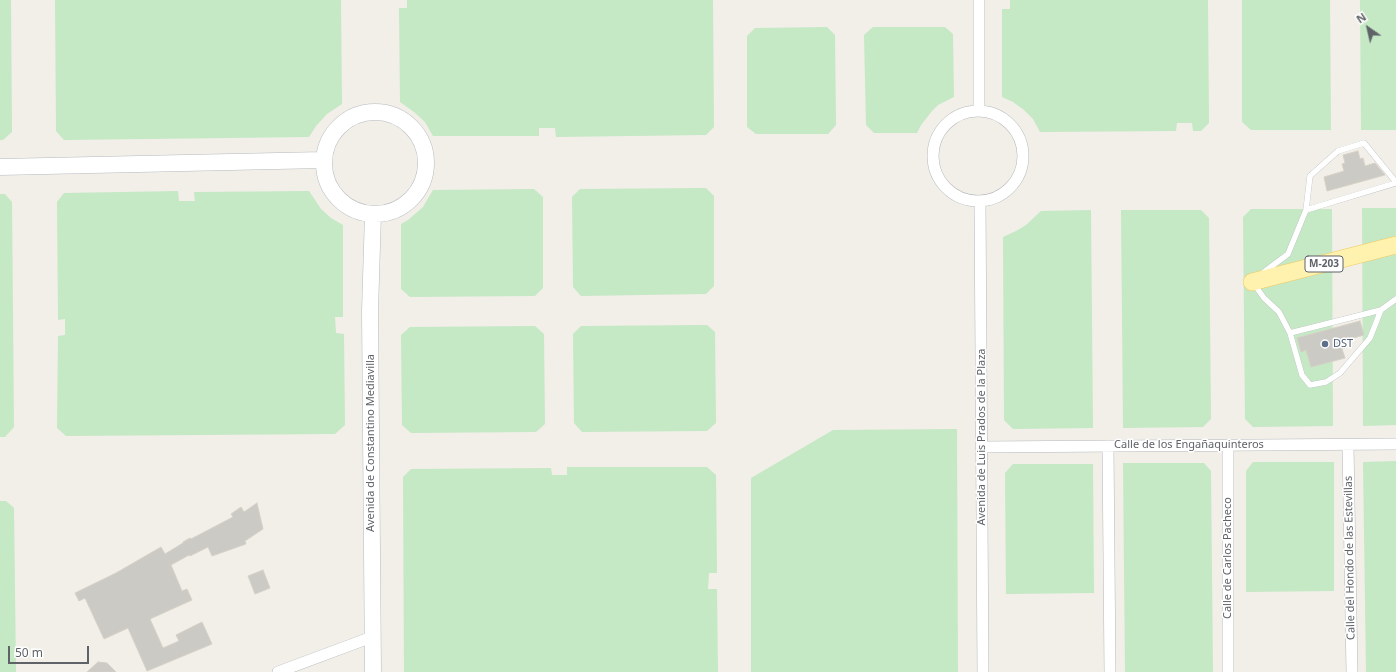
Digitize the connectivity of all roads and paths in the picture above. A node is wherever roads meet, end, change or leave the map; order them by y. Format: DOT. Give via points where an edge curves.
graph roads {
  1 [pos="979,0"];
  2 [pos="979,110"];
  3 [pos="323,160"];
  4 [pos="0,168"];
  5 [pos="1396,182"];
  6 [pos="980,201"];
  7 [pos="1306,210"];
  8 [pos="372,214"];
  9 [pos="1396,245"];
  10 [pos="1252,282"];
  11 [pos="1396,299"];
  12 [pos="1381,310"];
  13 [pos="1290,333"];
  14 [pos="1396,444"];
  15 [pos="1228,445"];
  16 [pos="1348,445"];
  17 [pos="1108,446"];
  18 [pos="982,447"];
  19 [pos="372,637"];
  20 [pos="278,672"];
  21 [pos="373,672"];
  22 [pos="983,672"];
  23 [pos="1110,672"];
  24 [pos="1228,672"];
  25 [pos="1352,672"];
  1 -- 2 [label="street"];
  2 -- 6 [label="street" via="994,113 1007,121 1017,132 1022,146 1023,161 1020,174 1004,193 993,199"];
  2 -- 6 [label="street" via="964,113 950,120 940,132 934,146 933,161 936,174 954,195"];
  3 -- 4 [label="street"];
  3 -- 8 [label="street" via="325,176 339,199 357,211"];
  3 -- 8 [label="street" via="334,132 356,115 387,113 402,119 414,130 423,145 424,178 405,204 390,212"];
  5 -- 7 [label="lane"];
  5 -- 7 [label="lane" via="1364,143 1344,149 1338,151 1310,176"];
  6 -- 18 [label="street, Avenida de Luis Prados de la Plaza"];
  7 -- 10 [label="lane" via="1288,254"];
  8 -- 19 [label="street, Avenida de Constantino Mediavilla"];
  9 -- 10 [label="main road, M-203"];
  10 -- 13 [label="lane" via="1279,312"];
  11 -- 12 [label="lane"];
  12 -- 13 [label="lane"];
  12 -- 13 [label="lane" via="1370,338 1340,373 1326,382 1310,385 1302,376"];
  14 -- 16 [label="street, Calle de los Engañaquinteros"];
  15 -- 16 [label="street, Calle de los Engañaquinteros"];
  15 -- 17 [label="street, Calle de los Engañaquinteros"];
  15 -- 24 [label="street, Calle de Carlos Pacheco"];
  16 -- 25 [label="street, Calle del Hondo de las Estevillas"];
  17 -- 18 [label="street, Calle de los Engañaquinteros"];
  17 -- 23 [label="street"];
  18 -- 22 [label="street, Avenida de Luis Prados de la Plaza"];
  19 -- 20 [label="street"];
  19 -- 21 [label="street, Avenida de Constantino Mediavilla"];
}
